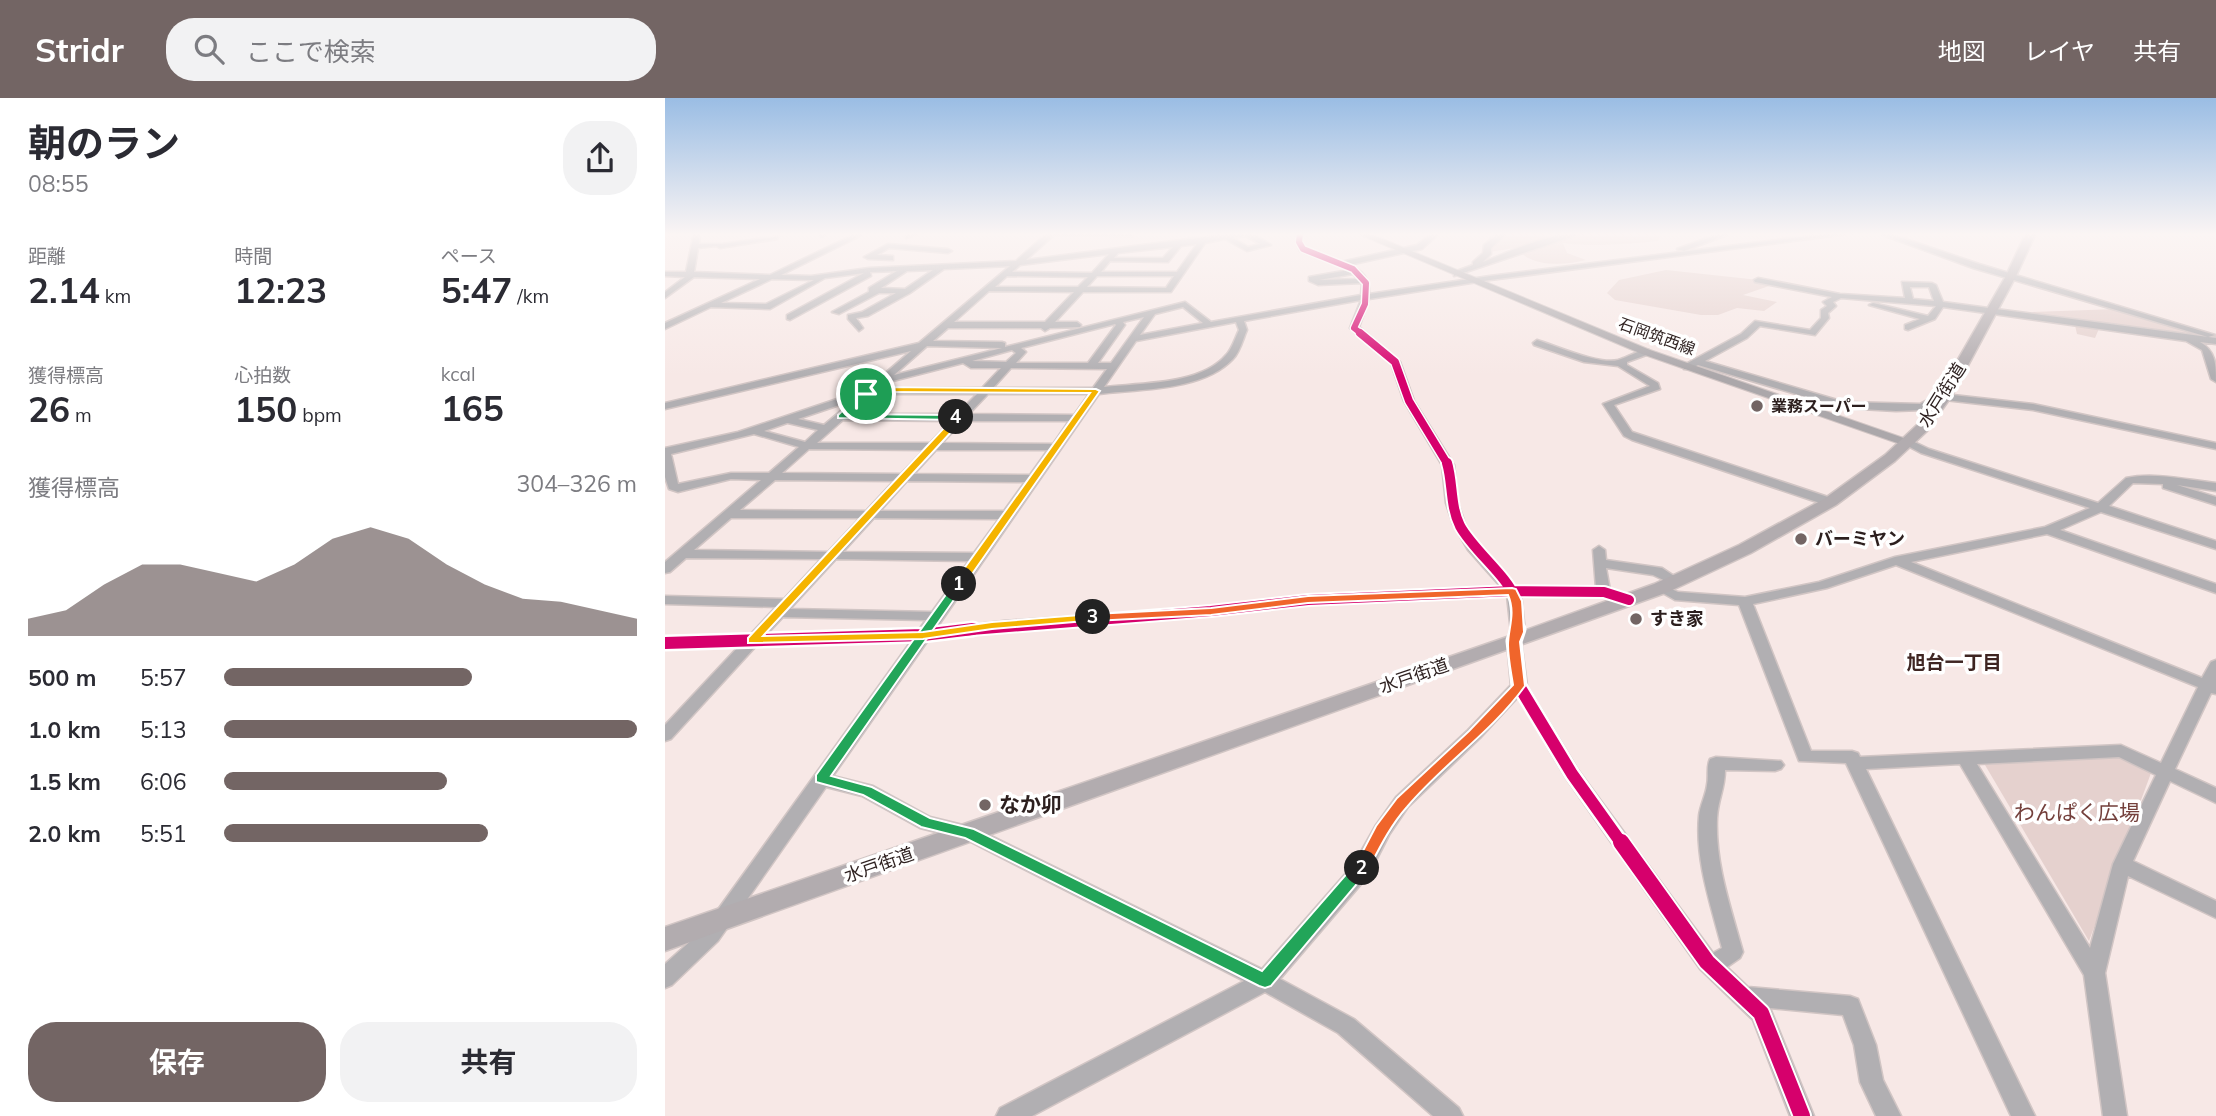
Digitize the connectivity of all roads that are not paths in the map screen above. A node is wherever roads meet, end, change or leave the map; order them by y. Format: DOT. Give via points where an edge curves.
graph roads {
  1 [pos="684,281"];
  2 [pos="760,281"];
  3 [pos="818,281"];
  4 [pos="853,281"];
  5 [pos="887,281"];
  6 [pos="923,281"];
  7 [pos="997,281"];
  8 [pos="1088,281"];
  9 [pos="1175,281"];
  10 [pos="1314,281"];
  11 [pos="1364,281"];
  12 [pos="1475,281"];
  13 [pos="1479,281"];
  14 [pos="1761,281"];
  15 [pos="2008,281"];
  16 [pos="2026,281"];
  17 [pos="987,289"];
  18 [pos="1080,289"];
  19 [pos="878,290"];
  20 [pos="908,291"];
  21 [pos="665,296"];
  22 [pos="1840,296"];
  23 [pos="1365,297"];
  24 [pos="976,298"];
  25 [pos="1072,299"];
  26 [pos="1910,303"];
  27 [pos="707,304"];
  28 [pos="1940,306"];
  29 [pos="1991,311"];
  30 [pos="836,312"];
  31 [pos="1152,312"];
  32 [pos="789,317"];
  33 [pos="1926,318"];
  34 [pos="1239,320"];
  35 [pos="1115,321"];
  36 [pos="945,325"];
  37 [pos="1048,325"];
  38 [pos="1210,325"];
  39 [pos="665,326"];
  40 [pos="1908,327"];
  41 [pos="859,328"];
  42 [pos="1084,329"];
  43 [pos="2216,339"];
  44 [pos="1043,340"];
  45 [pos="2189,340"];
  46 [pos="1131,342"];
  47 [pos="1537,343"];
  48 [pos="922,344"];
  49 [pos="1107,345"];
  50 [pos="1011,348"];
  51 [pos="1646,352"];
  52 [pos="965,360"];
  53 [pos="1622,364"];
  54 [pos="1693,364"];
  55 [pos="898,365"];
  56 [pos="926,365"];
  57 [pos="1009,365"];
  58 [pos="1091,366"];
  59 [pos="1114,366"];
  60 [pos="2216,379"];
  61 [pos="880,381"];
  62 [pos="857,387"];
  63 [pos="986,390"];
  64 [pos="870,391"];
  65 [pos="1096,391"];
  66 [pos="1943,399"];
  67 [pos="665,406"];
  68 [pos="841,417"];
  69 [pos="961,417"];
  70 [pos="1077,418"];
  71 [pos="787,420"];
  72 [pos="827,429"];
  73 [pos="753,431"];
  74 [pos="1908,442"];
  75 [pos="2215,444"];
  76 [pos="808,446"];
  77 [pos="934,447"];
  78 [pos="1056,447"];
  79 [pos="665,452"];
  80 [pos="773,477"];
  81 [pos="903,479"];
  82 [pos="1034,479"];
  83 [pos="2143,479"];
  84 [pos="2216,487"];
  85 [pos="678,488"];
  86 [pos="665,494"];
  87 [pos="2216,501"];
  88 [pos="1830,502"];
  89 [pos="2103,505"];
  90 [pos="729,514"];
  91 [pos="870,515"];
  92 [pos="1008,515"];
  93 [pos="2048,530"];
  94 [pos="2216,538"];
  95 [pos="2216,545"];
  96 [pos="683,554"];
  97 [pos="832,556"];
  98 [pos="979,557"];
  99 [pos="1895,561"];
  100 [pos="665,569"];
  101 [pos="1668,585"];
  102 [pos="2216,589"];
  103 [pos="1512,591"];
  104 [pos="1604,592"];
  105 [pos="665,600"];
  106 [pos="1629,600"];
  107 [pos="1745,601"];
  108 [pos="782,608"];
  109 [pos="937,616"];
  110 [pos="923,635"];
  111 [pos="752,640"];
  112 [pos="1514,642"];
  113 [pos="665,643"];
  114 [pos="2216,665"];
  115 [pos="1519,686"];
  116 [pos="2211,687"];
  117 [pos="665,735"];
  118 [pos="1965,758"];
  119 [pos="1855,763"];
  120 [pos="1775,765"];
  121 [pos="2164,771"];
  122 [pos="821,779"];
  123 [pos="2216,796"];
  124 [pos="969,833"];
  125 [pos="2122,864"];
  126 [pos="2216,910"];
  127 [pos="722,919"];
  128 [pos="665,939"];
  129 [pos="1711,965"];
  130 [pos="2094,972"];
  131 [pos="665,978"];
  132 [pos="1265,981"];
  133 [pos="1743,996"];
  134 [pos="1008,1116"];
  135 [pos="1451,1116"];
  136 [pos="1802,1116"];
  137 [pos="1889,1116"];
  138 [pos="2023,1116"];
  139 [pos="2116,1116"];
  1 -- 21 [label="street"];
  2 -- 27 [label="street"];
  3 -- 27 [label="street" via="767,307"];
  4 -- 32 [label="street"];
  5 -- 19 [label="street" via="872,290"];
  6 -- 20 [label="street"];
  7 -- 17 [label="street"];
  8 -- 18 [label="street"];
  9 -- 18 [label="street" via="1168,290"];
  10 -- 11 [label="street"];
  11 -- 23 [label="street"];
  12 -- 13 [label="street"];
  12 -- 23 [label="street"];
  12 -- 51 [label="main road, 石岡筑西線"];
  14 -- 22 [label="street"];
  15 -- 29 [label="highway, 水戸街道"];
  16 -- 43 [label="street"];
  17 -- 18 [label="street"];
  17 -- 24 [label="street"];
  18 -- 25 [label="street"];
  19 -- 20 [label="street"];
  19 -- 30 [label="street"];
  20 -- 41 [label="street" via="851,317"];
  22 -- 26 [label="street"];
  22 -- 33 [label="street"];
  22 -- 54 [label="street" via="1827,302 1832,306 1812,333 1758,323 1744,336"];
  23 -- 34 [label="street"];
  23 -- 103 [label="street" via="1354,328 1395,362 1409,401 1448,466 1459,524"];
  24 -- 25 [label="street"];
  24 -- 36 [label="street"];
  25 -- 37 [label="street"];
  26 -- 28 [label="street"];
  26 -- 28 [label="street" via="1905,284 1932,285"];
  27 -- 39 [label="street"];
  28 -- 29 [label="street"];
  28 -- 33 [label="street"];
  29 -- 45 [label="street"];
  29 -- 66 [label="highway, 水戸街道"];
  31 -- 35 [label="street"];
  31 -- 38 [label="street" via="1185,304"];
  31 -- 46 [label="street"];
  33 -- 40 [label="street"];
  34 -- 38 [label="street"];
  34 -- 65 [label="street" via="1243,331 1230,358 1206,374 1186,381"];
  35 -- 42 [label="street"];
  35 -- 49 [label="street" via="1121,325"];
  36 -- 37 [label="street"];
  36 -- 48 [label="street"];
  37 -- 42 [label="street"];
  37 -- 44 [label="street" via="1039,335"];
  38 -- 46 [label="street"];
  42 -- 44 [label="street"];
  43 -- 45 [label="street"];
  44 -- 50 [label="street"];
  45 -- 60 [label="street" via="2206,349"];
  46 -- 49 [label="street"];
  46 -- 59 [label="street"];
  47 -- 53 [label="street" via="1587,360"];
  48 -- 50 [label="street"];
  48 -- 55 [label="street"];
  48 -- 67 [label="street"];
  49 -- 58 [label="street"];
  50 -- 52 [label="street"];
  50 -- 57 [label="street" via="1021,352"];
  51 -- 53 [label="street"];
  51 -- 54 [label="main road, 石岡筑西線"];
  52 -- 57 [label="street" via="971,365"];
  52 -- 61 [label="street"];
  53 -- 88 [label="street" via="1655,385 1655,389 1608,404 1628,434"];
  54 -- 66 [label="street" via="1843,405 1922,407"];
  54 -- 74 [label="main road, 石岡筑西線"];
  55 -- 56 [label="street"];
  55 -- 61 [label="street"];
  57 -- 58 [label="street"];
  57 -- 63 [label="street"];
  58 -- 59 [label="street"];
  59 -- 65 [label="street"];
  61 -- 62 [label="street"];
  61 -- 64 [label="street"];
  63 -- 64 [label="street"];
  63 -- 65 [label="street"];
  63 -- 69 [label="street"];
  64 -- 68 [label="street"];
  64 -- 71 [label="street"];
  65 -- 70 [label="street"];
  66 -- 74 [label="highway, 水戸街道"];
  66 -- 75 [label="street" via="2033,407"];
  68 -- 69 [label="street"];
  68 -- 72 [label="street"];
  69 -- 70 [label="street"];
  69 -- 77 [label="street"];
  70 -- 78 [label="street"];
  71 -- 72 [label="street"];
  71 -- 73 [label="street"];
  72 -- 76 [label="street"];
  73 -- 76 [label="street"];
  73 -- 79 [label="street"];
  74 -- 88 [label="highway, 水戸街道"];
  74 -- 89 [label="street"];
  76 -- 77 [label="street"];
  76 -- 80 [label="street"];
  77 -- 78 [label="street"];
  77 -- 81 [label="street"];
  78 -- 82 [label="street"];
  79 -- 85 [label="street" via="673,487"];
  80 -- 81 [label="street"];
  80 -- 85 [label="street" via="725,477"];
  80 -- 90 [label="street"];
  81 -- 82 [label="street"];
  81 -- 91 [label="street"];
  82 -- 92 [label="street"];
  83 -- 84 [label="street"];
  83 -- 87 [label="street"];
  83 -- 89 [label="street" via="2130,480"];
  85 -- 86 [label="street"];
  88 -- 101 [label="highway, 水戸街道"];
  89 -- 93 [label="street"];
  89 -- 94 [label="street"];
  89 -- 95 [label="street"];
  90 -- 91 [label="street"];
  90 -- 96 [label="street"];
  91 -- 92 [label="street"];
  91 -- 97 [label="street"];
  92 -- 98 [label="street"];
  93 -- 99 [label="street"];
  93 -- 102 [label="street"];
  96 -- 97 [label="street"];
  96 -- 100 [label="street"];
  97 -- 98 [label="street"];
  97 -- 108 [label="street"];
  98 -- 109 [label="street"];
  99 -- 107 [label="street" via="1822,585"];
  99 -- 116 [label="street"];
  101 -- 104 [label="street" via="1657,571 1599,556"];
  101 -- 106 [label="highway, 水戸街道"];
  101 -- 107 [label="street" via="1675,596"];
  103 -- 104 [label="street"];
  103 -- 110 [label="street" via="1308,600"];
  103 -- 112 [label="street" via="1518,632"];
  104 -- 106 [label="street"];
  105 -- 108 [label="street"];
  106 -- 112 [label="highway, 水戸街道"];
  107 -- 119 [label="street" via="1805,757 1852,757"];
  108 -- 109 [label="street"];
  108 -- 111 [label="street"];
  109 -- 110 [label="street"];
  110 -- 111 [label="street"];
  110 -- 122 [label="street"];
  111 -- 113 [label="street"];
  111 -- 117 [label="street"];
  112 -- 115 [label="street"];
  112 -- 124 [label="highway, 水戸街道"];
  114 -- 116 [label="street"];
  115 -- 129 [label="street" via="1572,774"];
  115 -- 132 [label="street" via="1402,802 1361,870"];
  116 -- 121 [label="street"];
  118 -- 119 [label="street"];
  118 -- 121 [label="street" via="2121,751"];
  118 -- 130 [label="street"];
  119 -- 138 [label="street"];
  120 -- 129 [label="street" via="1716,763 1716,788 1708,817 1709,860 1733,952"];
  121 -- 123 [label="street"];
  121 -- 125 [label="street"];
  122 -- 124 [label="street" via="867,791 926,823"];
  122 -- 127 [label="street"];
  124 -- 127 [label="highway, 水戸街道"];
  124 -- 132 [label="street"];
  125 -- 126 [label="street"];
  125 -- 130 [label="street"];
  127 -- 128 [label="highway, 水戸街道"];
  127 -- 131 [label="street"];
  129 -- 133 [label="street"];
  130 -- 139 [label="street"];
  132 -- 134 [label="street"];
  132 -- 135 [label="street" via="1346,1026"];
  133 -- 136 [label="street" via="1761,1013"];
  133 -- 137 [label="street" via="1850,1006 1865,1045 1872,1082"];
}
